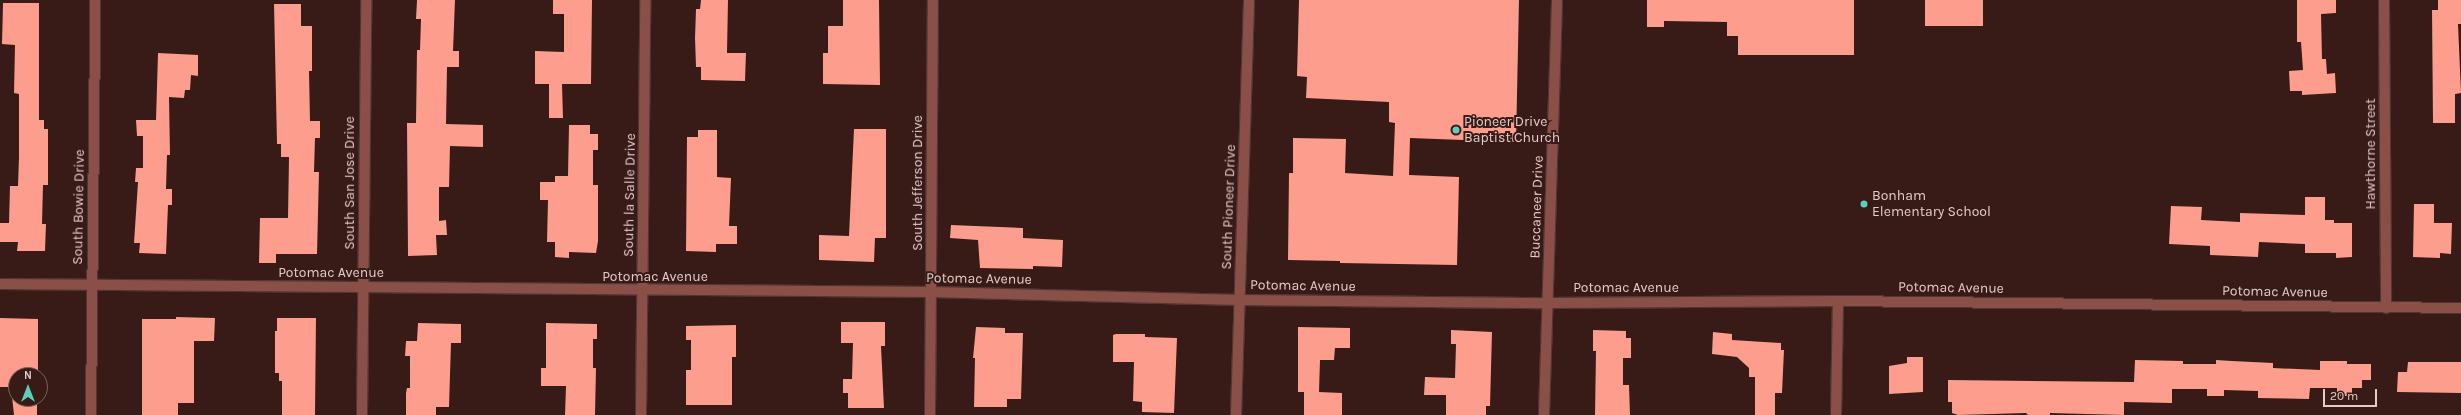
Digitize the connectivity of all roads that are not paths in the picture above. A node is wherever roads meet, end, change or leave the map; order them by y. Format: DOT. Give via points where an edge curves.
graph roads {
  1 [pos="95,0"];
  2 [pos="366,0"];
  3 [pos="646,0"];
  4 [pos="933,0"];
  5 [pos="1249,0"];
  6 [pos="1557,0"];
  7 [pos="2384,0"];
  8 [pos="0,284"];
  9 [pos="92,286"];
  10 [pos="364,287"];
  11 [pos="643,291"];
  12 [pos="932,292"];
  13 [pos="1240,300"];
  14 [pos="1838,301"];
  15 [pos="1549,302"];
  16 [pos="2386,308"];
  17 [pos="2461,308"];
  18 [pos="91,415"];
  19 [pos="362,415"];
  20 [pos="641,415"];
  21 [pos="930,415"];
  22 [pos="1236,415"];
  23 [pos="1544,415"];
  24 [pos="1836,415"];
  1 -- 9 [label="street, South Bowie Drive"];
  2 -- 10 [label="street, South San Jose Drive"];
  3 -- 11 [label="street, South la Salle Drive"];
  4 -- 12 [label="street, South Jefferson Drive"];
  5 -- 13 [label="street, South Pioneer Drive"];
  6 -- 15 [label="street, Buccaneer Drive"];
  7 -- 16 [label="street, Hawthorne Street"];
  8 -- 9 [label="street, Potomac Avenue"];
  9 -- 10 [label="street, Potomac Avenue"];
  9 -- 18 [label="street, South Bowie Drive"];
  10 -- 11 [label="street, Potomac Avenue"];
  10 -- 19 [label="street, South San Jose Drive"];
  11 -- 12 [label="street, Potomac Avenue"];
  11 -- 20 [label="street, South la Salle Drive"];
  12 -- 13 [label="street, Potomac Avenue"];
  12 -- 21 [label="street, South Jefferson Drive"];
  13 -- 15 [label="street, Potomac Avenue"];
  13 -- 22 [label="street, South Pioneer Drive"];
  14 -- 15 [label="street, Potomac Avenue"];
  14 -- 16 [label="street, Potomac Avenue"];
  14 -- 24 [label="street"];
  15 -- 23 [label="street, Buccaneer Drive"];
  16 -- 17 [label="street, Potomac Avenue"];
}
